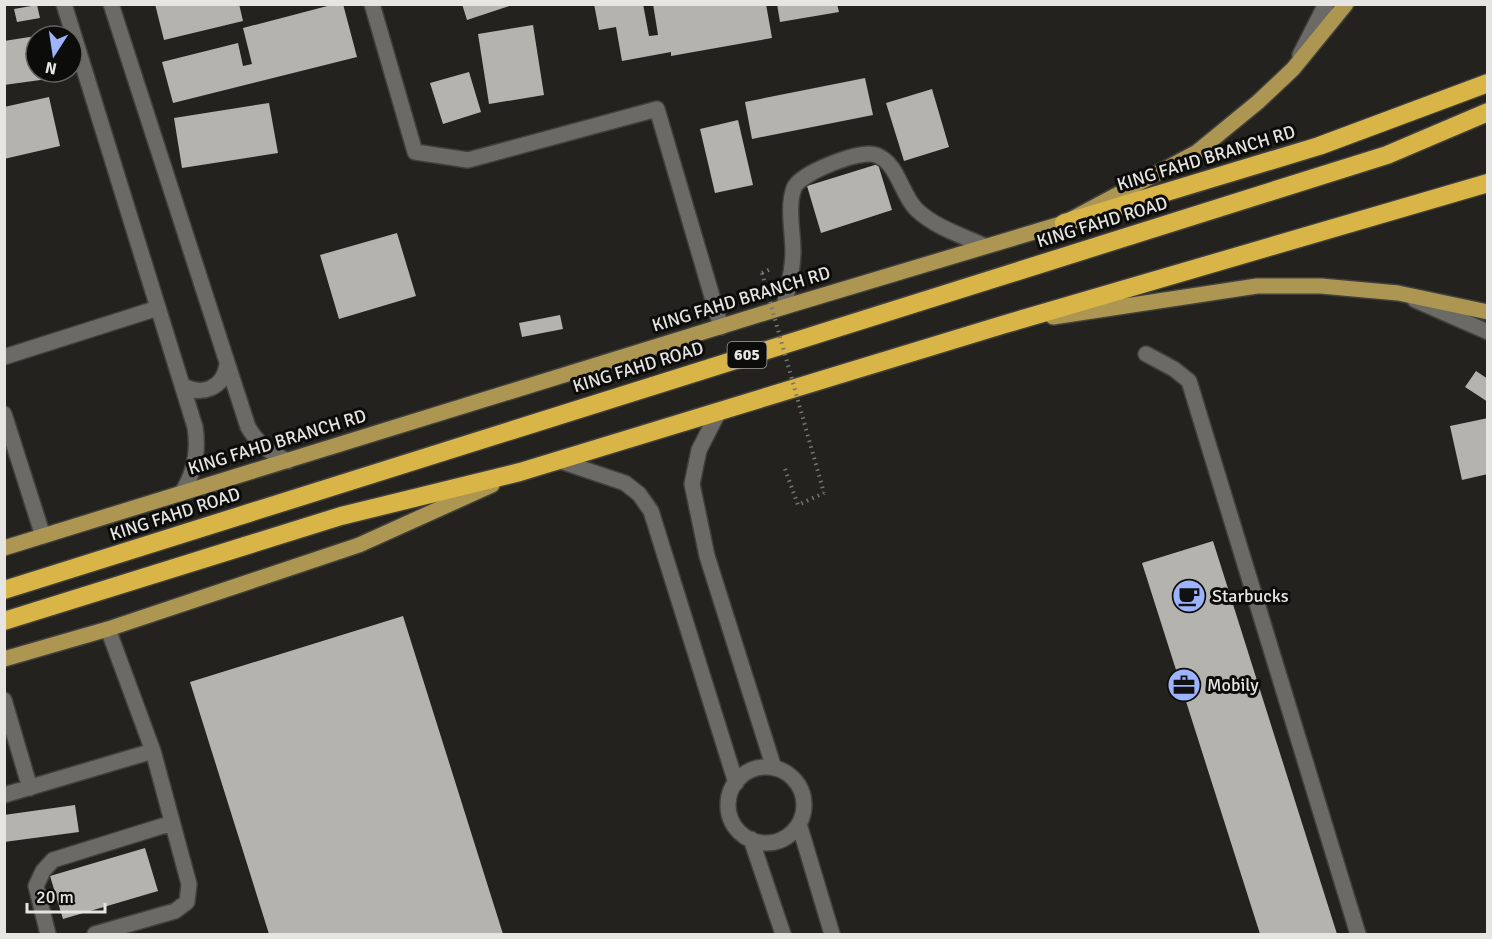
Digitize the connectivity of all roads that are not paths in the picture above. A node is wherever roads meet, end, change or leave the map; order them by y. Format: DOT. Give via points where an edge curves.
graph roads {
  1 [pos="64,4"];
  2 [pos="111,4"];
  3 [pos="372,4"];
  4 [pos="1326,4"];
  5 [pos="1346,4"];
  6 [pos="1293,69"];
  7 [pos="1488,83"];
  8 [pos="1488,112"];
  9 [pos="1488,183"];
  10 [pos="1064,223"];
  11 [pos="985,246"];
  12 [pos="1398,293"];
  13 [pos="784,307"];
  14 [pos="158,308"];
  15 [pos="1488,312"];
  16 [pos="1002,325"];
  17 [pos="722,327"];
  18 [pos="1488,332"];
  19 [pos="1146,354"];
  20 [pos="4,357"];
  21 [pos="227,364"];
  22 [pos="182,385"];
  23 [pos="718,413"];
  24 [pos="4,414"];
  25 [pos="557,460"];
  26 [pos="288,461"];
  27 [pos="520,472"];
  28 [pos="181,494"];
  29 [pos="43,536"];
  30 [pos="4,548"];
  31 [pos="4,590"];
  32 [pos="4,621"];
  33 [pos="108,629"];
  34 [pos="4,659"];
  35 [pos="4,700"];
  36 [pos="153,751"];
  37 [pos="774,768"];
  38 [pos="736,783"];
  39 [pos="30,788"];
  40 [pos="4,795"];
  41 [pos="172,823"];
  42 [pos="799,824"];
  43 [pos="751,839"];
  44 [pos="48,934"];
  45 [pos="95,934"];
  46 [pos="783,934"];
  47 [pos="832,934"];
  48 [pos="1358,934"];
  1 -- 14 [label="street"];
  2 -- 21 [label="street"];
  3 -- 17 [label="street" via="415,152 468,160 657,109"];
  4 -- 6 [label="street"];
  5 -- 6 [label="main road"];
  6 -- 10 [label="main road" via="1197,152"];
  7 -- 10 [label="highway, KING FAHD BRANCH RD" via="1319,146"];
  8 -- 31 [label="highway, KING FAHD ROAD / 605" via="1387,155"];
  9 -- 16 [label="highway"];
  10 -- 11 [label="main road, KING FAHD BRANCH RD"];
  11 -- 13 [label="main road, KING FAHD BRANCH RD"];
  11 -- 13 [label="street" via="928,218 915,208 889,164 876,155 864,153 808,173 795,186 792,272"];
  12 -- 15 [label="main road"];
  12 -- 16 [label="main road" via="1321,286 1257,286"];
  12 -- 18 [label="street"];
  13 -- 17 [label="main road, KING FAHD BRANCH RD"];
  14 -- 20 [label="street"];
  14 -- 22 [label="street"];
  16 -- 23 [label="highway"];
  17 -- 26 [label="main road, KING FAHD BRANCH RD"];
  19 -- 48 [label="street" via="1190,381"];
  21 -- 22 [label="street" via="222,380 207,390"];
  21 -- 26 [label="street" via="254,437 274,455"];
  22 -- 28 [label="street" via="197,441 194,469"];
  23 -- 25 [label="highway"];
  23 -- 37 [label="street" via="699,450 692,484 707,556"];
  24 -- 29 [label="street"];
  25 -- 27 [label="highway"];
  25 -- 38 [label="street" via="625,483 639,494 651,512"];
  26 -- 28 [label="main road, KING FAHD BRANCH RD"];
  27 -- 32 [label="highway" via="340,516"];
  27 -- 33 [label="main road" via="359,545"];
  28 -- 29 [label="main road, KING FAHD BRANCH RD"];
  29 -- 30 [label="main road, KING FAHD BRANCH RD"];
  33 -- 34 [label="main road"];
  33 -- 36 [label="street"];
  35 -- 39 [label="street"];
  36 -- 39 [label="street"];
  36 -- 41 [label="street"];
  37 -- 38 [label="street" via="752,770"];
  37 -- 42 [label="street" via="800,788 804,812"];
  38 -- 43 [label="street" via="730,793 729,814 741,833"];
  39 -- 40 [label="street"];
  41 -- 44 [label="street" via="52,860 36,886"];
  41 -- 45 [label="street" via="189,884 187,902 175,911"];
  42 -- 43 [label="street" via="783,839 761,843"];
  42 -- 47 [label="street"];
  43 -- 46 [label="street"];
}
